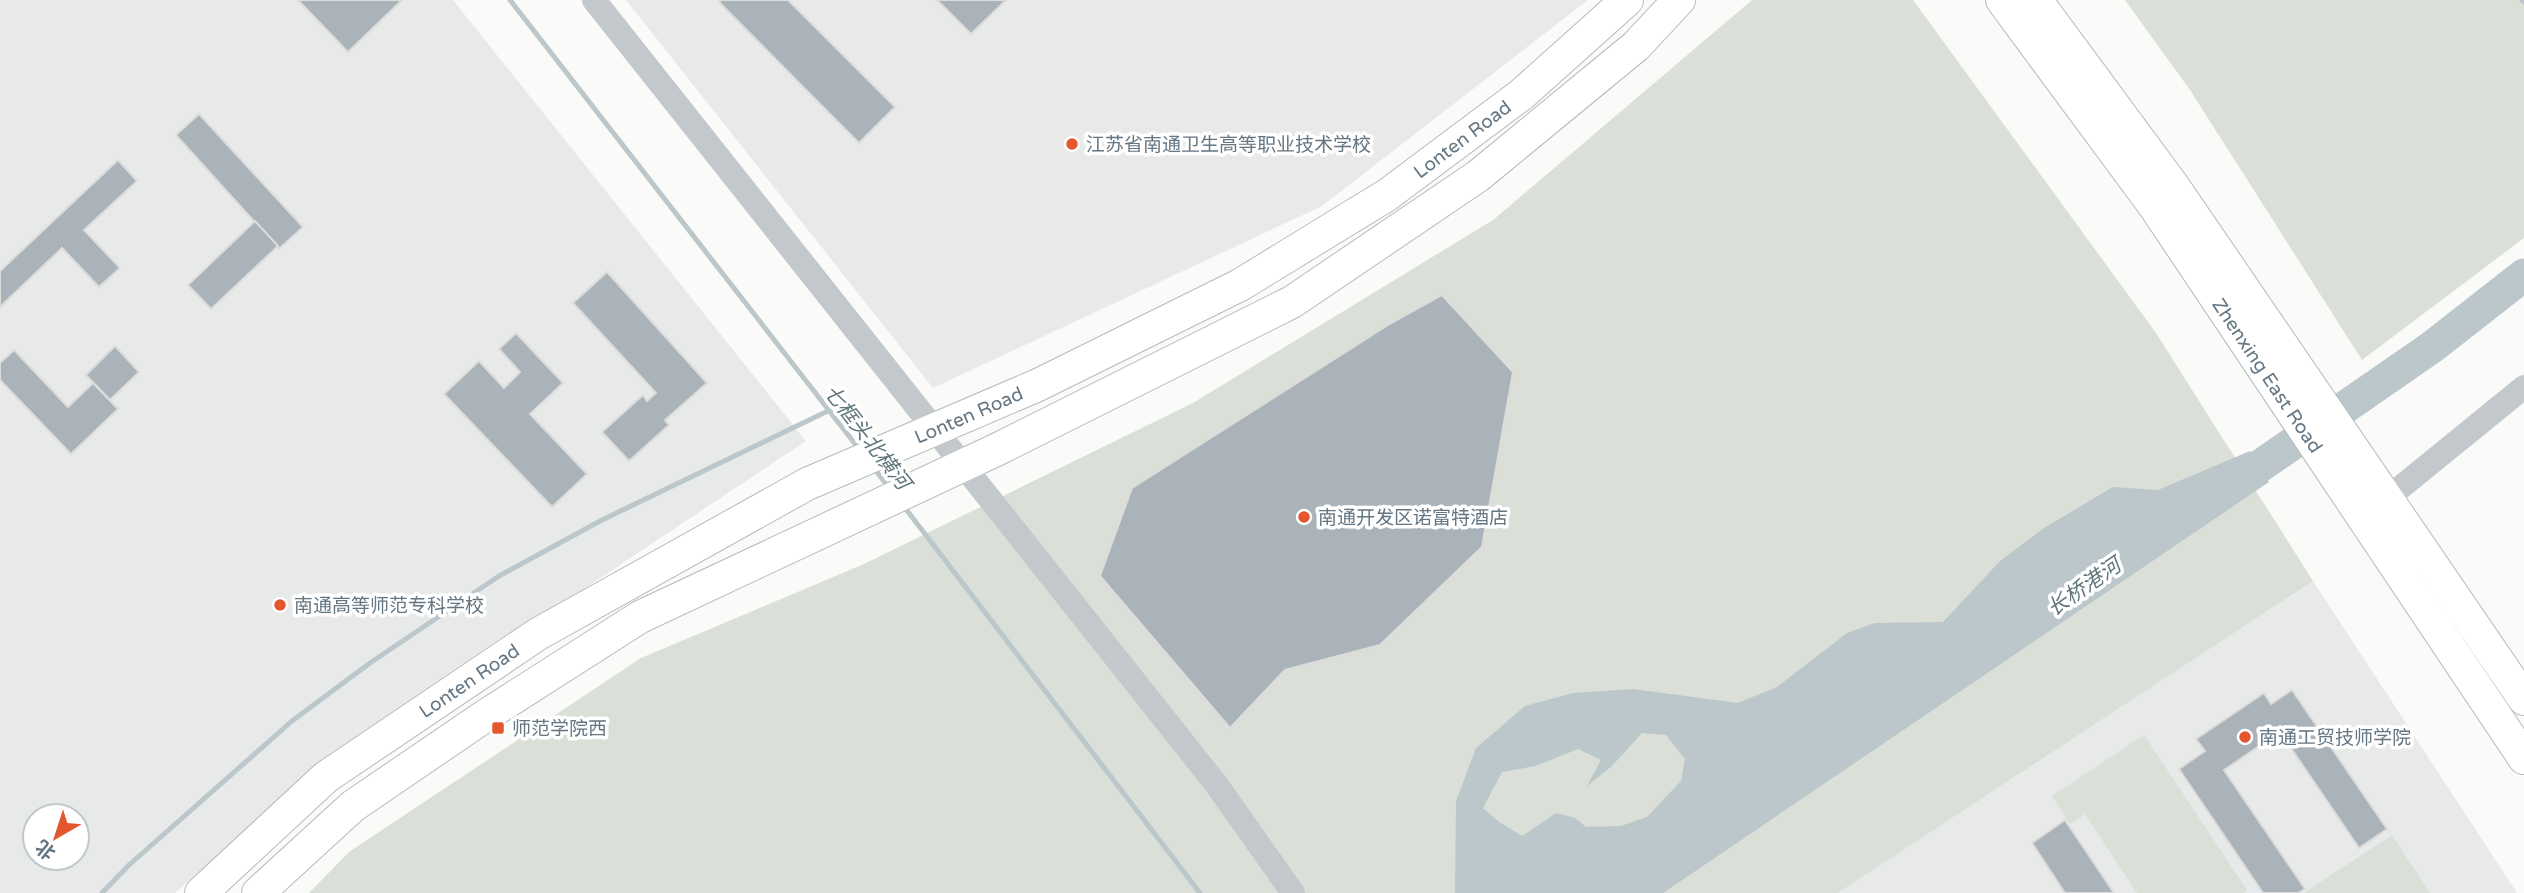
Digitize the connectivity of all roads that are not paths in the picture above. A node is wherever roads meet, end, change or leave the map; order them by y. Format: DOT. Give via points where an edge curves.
graph roads {
  1 [pos="594,0"];
  2 [pos="1626,0"];
  3 [pos="1679,0"];
  4 [pos="2002,0"];
  5 [pos="2036,0"];
  6 [pos="2279,367"];
  7 [pos="2524,387"];
  8 [pos="932,430"];
  9 [pos="960,466"];
  10 [pos="2367,496"];
  11 [pos="2524,699"];
  12 [pos="2524,758"];
  13 [pos="201,893"];
  14 [pos="258,893"];
  15 [pos="1293,893"];
  1 -- 8 [label="street"];
  2 -- 8 [label="main road, Lonten Road" via="1522,94 1387,195 1240,285 1038,384"];
  3 -- 9 [label="main road, Lonten Road" via="1636,46 1478,176 1292,302"];
  4 -- 6 [label="main road, Zhenxing East Road"];
  5 -- 6 [label="main road, Zhenxing East Road" via="2174,187"];
  6 -- 10 [label="main road, Zhenxing East Road"];
  7 -- 10 [label="street"];
  8 -- 9 [label="street"];
  8 -- 13 [label="main road, Lonten Road" via="807,484 526,641 326,778"];
  9 -- 14 [label="main road, Lonten Road" via="640,617 353,806"];
  9 -- 15 [label="street" via="1216,784"];
  10 -- 11 [label="main road, Zhenxing East Road"];
  10 -- 12 [label="main road, Zhenxing East Road"];
}
